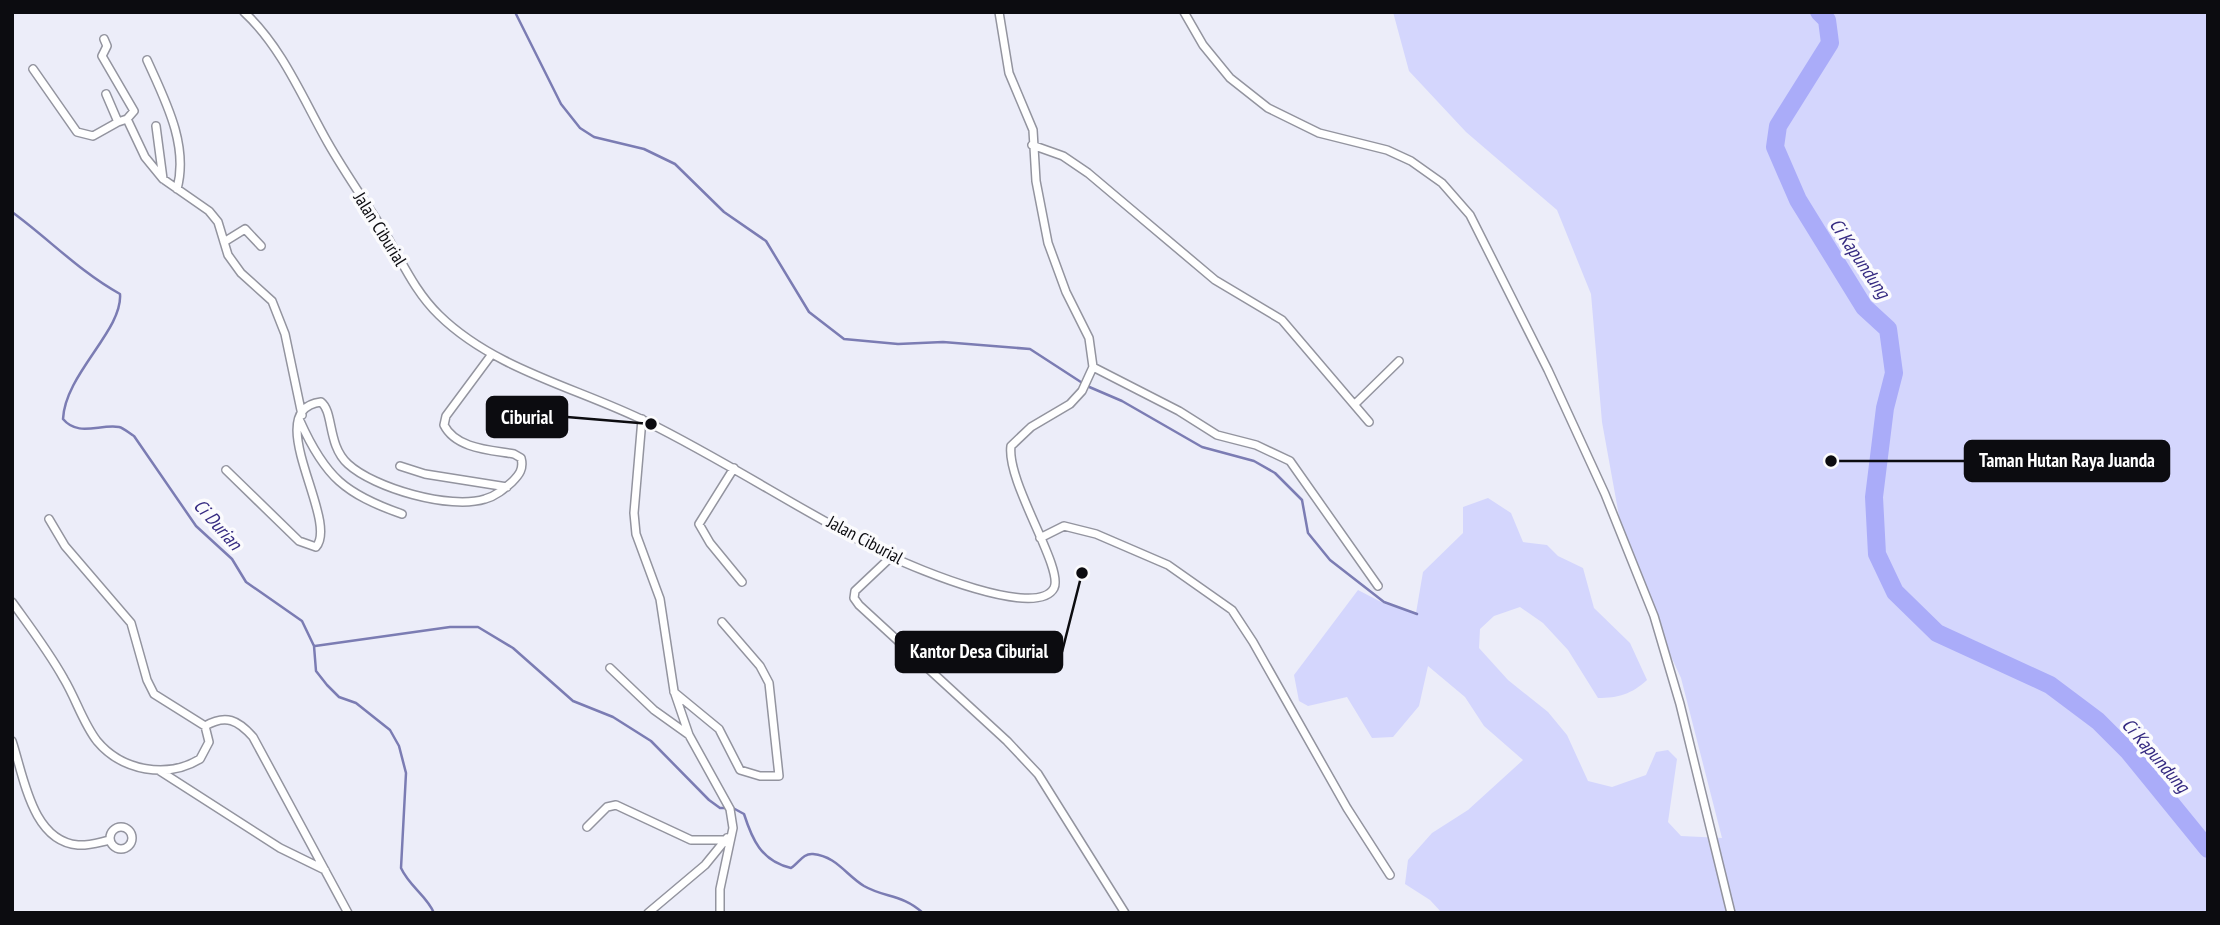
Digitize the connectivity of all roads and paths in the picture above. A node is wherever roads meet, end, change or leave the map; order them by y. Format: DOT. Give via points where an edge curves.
graph roads {
  1 [pos="244,12"];
  2 [pos="999,12"];
  3 [pos="1184,12"];
  4 [pos="104,39"];
  5 [pos="147,60"];
  6 [pos="33,69"];
  7 [pos="106,94"];
  8 [pos="127,119"];
  9 [pos="118,122"];
  10 [pos="156,126"];
  11 [pos="1032,145"];
  12 [pos="163,179"];
  13 [pos="177,190"];
  14 [pos="224,242"];
  15 [pos="261,246"];
  16 [pos="492,354"];
  17 [pos="1399,361"];
  18 [pos="1093,368"];
  19 [pos="1355,404"];
  20 [pos="301,418"];
  21 [pos="642,419"];
  22 [pos="1368,422"];
  23 [pos="400,466"];
  24 [pos="734,468"];
  25 [pos="226,470"];
  26 [pos="507,487"];
  27 [pos="402,514"];
  28 [pos="49,519"];
  29 [pos="1040,538"];
  30 [pos="891,556"];
  31 [pos="742,582"];
  32 [pos="1378,586"];
  33 [pos="12,602"];
  34 [pos="722,622"];
  35 [pos="610,668"];
  36 [pos="674,691"];
  37 [pos="205,726"];
  38 [pos="689,735"];
  39 [pos="12,741"];
  40 [pos="159,771"];
  41 [pos="587,827"];
  42 [pos="733,828"];
  43 [pos="110,840"];
  44 [pos="726,840"];
  45 [pos="325,870"];
  46 [pos="1390,874"];
  47 [pos="348,913"];
  48 [pos="648,913"];
  49 [pos="720,913"];
  50 [pos="1125,913"];
  51 [pos="1731,913"];
  1 -- 16 [label="street, Jalan Ciburial" via="270,41 417,290 440,316"];
  2 -- 11 [label="street" via="1007,65 1033,130"];
  3 -- 51 [label="street" via="1230,78 1268,108 1319,133 1388,150 1411,161 1442,183 1470,215 1605,494 1654,616"];
  4 -- 8 [label="street" via="107,46 102,56 134,111"];
  5 -- 13 [label="street" via="174,124 182,165"];
  6 -- 9 [label="street" via="77,132 93,136"];
  7 -- 9 [label="street"];
  8 -- 9 [label="street"];
  8 -- 12 [label="street" via="145,157"];
  10 -- 12 [label="street"];
  11 -- 18 [label="street" via="1048,243 1089,338"];
  11 -- 19 [label="street" via="1063,156 1088,173 1215,280 1282,320"];
  12 -- 13 [label="street"];
  13 -- 14 [label="street" via="209,211"];
  14 -- 15 [label="street" via="243,229"];
  14 -- 20 [label="street" via="241,273 272,301 285,334"];
  16 -- 21 [label="street, Jalan Ciburial"];
  16 -- 26 [label="street" via="444,425 460,441 521,458 521,472"];
  17 -- 19 [label="street"];
  18 -- 29 [label="street, Jalan Ciburial" via="1070,404 1031,427 1011,446 1012,471"];
  18 -- 32 [label="street" via="1217,435 1256,445 1290,461"];
  19 -- 22 [label="street"];
  20 -- 25 [label="street" via="297,431 300,459 322,524 321,542 316,547 299,541"];
  20 -- 26 [label="street" via="312,404 324,404 339,455 388,488 464,502 487,499"];
  20 -- 27 [label="street" via="332,477 367,500"];
  21 -- 24 [label="street, Jalan Ciburial"];
  21 -- 36 [label="street" via="636,534 660,599"];
  23 -- 26 [label="street"];
  24 -- 30 [label="street, Jalan Ciburial"];
  24 -- 31 [label="street" via="699,524"];
  28 -- 37 [label="street" via="65,546 131,623 154,694"];
  29 -- 30 [label="street, Jalan Ciburial" via="1055,581 1052,591 1041,598 988,593"];
  29 -- 46 [label="street" via="1064,526 1096,534 1168,565 1232,610"];
  30 -- 50 [label="street" via="855,591 854,598 1038,774"];
  33 -- 40 [label="street" via="65,679 96,740 121,760"];
  34 -- 36 [label="street" via="769,683 779,776 740,770 719,729"];
  35 -- 38 [label="street" via="654,710"];
  36 -- 38 [label="street"];
  37 -- 40 [label="street" via="209,742 200,759"];
  37 -- 45 [label="street" via="225,718 235,720 253,737"];
  38 -- 42 [label="street" via="725,796"];
  39 -- 43 [label="street" via="41,823 50,835 81,845"];
  40 -- 45 [label="street" via="279,848"];
  41 -- 44 [label="street" via="607,807 616,805 691,840"];
  42 -- 44 [label="street"];
  42 -- 49 [label="street" via="720,889"];
  44 -- 48 [label="street" via="699,871"];
  45 -- 47 [label="street"];
}
